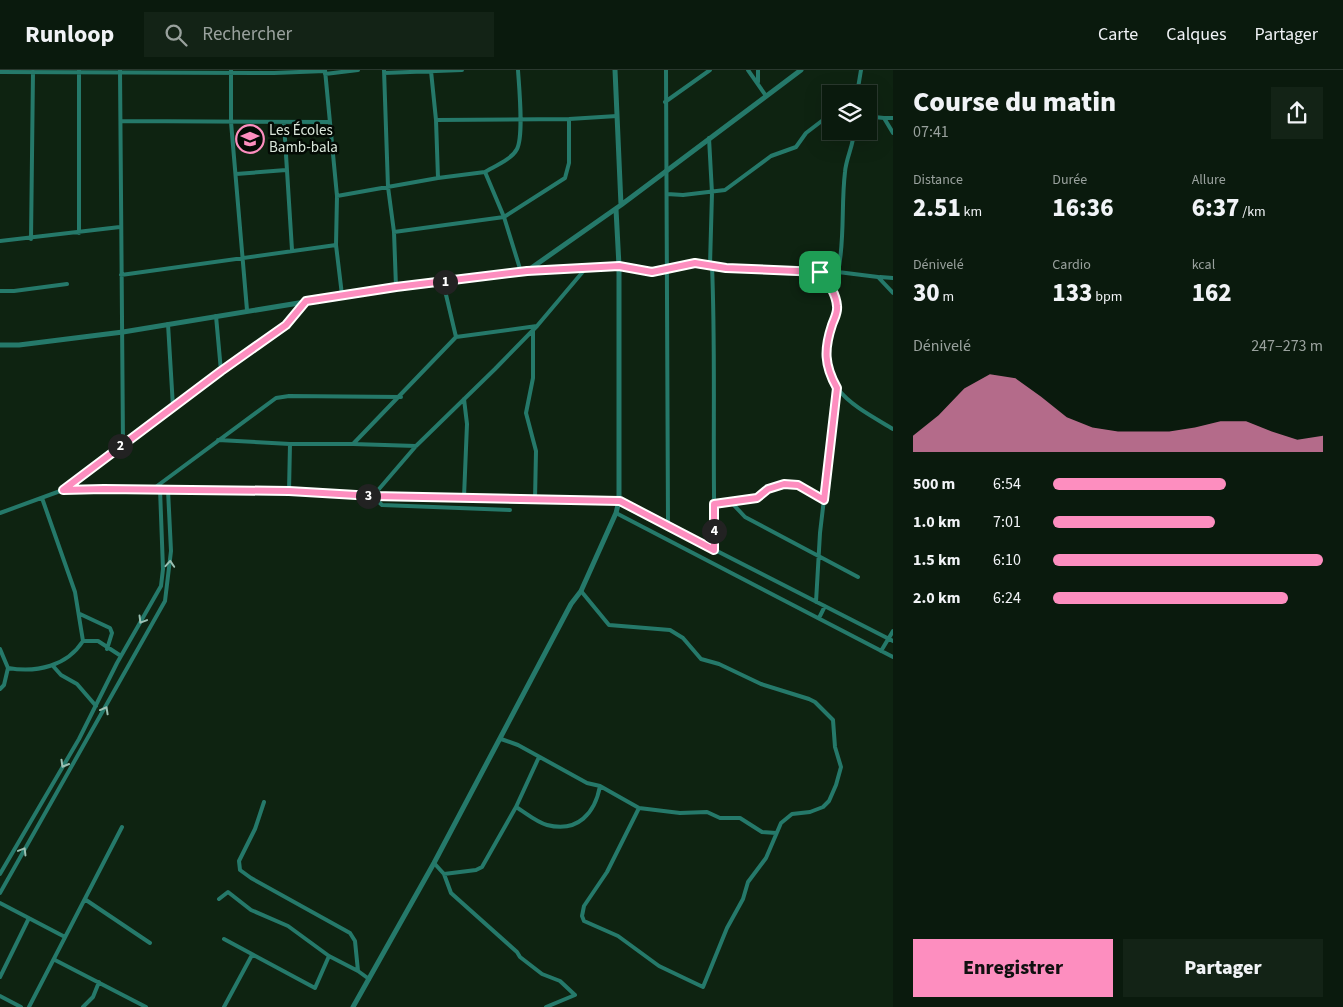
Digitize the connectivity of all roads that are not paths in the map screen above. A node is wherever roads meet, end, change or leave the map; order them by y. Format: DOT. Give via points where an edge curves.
graph roads {
  1 [pos="358,70"];
  2 [pos="462,70"];
  3 [pos="518,70"];
  4 [pos="615,70"];
  5 [pos="666,70"];
  6 [pos="710,70"];
  7 [pos="748,70"];
  8 [pos="758,70"];
  9 [pos="800,70"];
  10 [pos="861,70"];
  11 [pos="79,71"];
  12 [pos="120,71"];
  13 [pos="231,71"];
  14 [pos="431,71"];
  15 [pos="0,72"];
  16 [pos="33,72"];
  17 [pos="325,72"];
  18 [pos="384,72"];
  19 [pos="758,82"];
  20 [pos="860,85"];
  21 [pos="766,96"];
  22 [pos="666,102"];
  23 [pos="617,116"];
  24 [pos="877,117"];
  25 [pos="884,118"];
  26 [pos="893,118"];
  27 [pos="520,119"];
  28 [pos="569,119"];
  29 [pos="436,120"];
  30 [pos="822,121"];
  31 [pos="121,122"];
  32 [pos="231,122"];
  33 [pos="330,122"];
  34 [pos="284,123"];
  35 [pos="893,133"];
  36 [pos="709,138"];
  37 [pos="852,140"];
  38 [pos="286,170"];
  39 [pos="666,171"];
  40 [pos="485,172"];
  41 [pos="236,174"];
  42 [pos="438,178"];
  43 [pos="388,187"];
  44 [pos="712,193"];
  45 [pos="667,194"];
  46 [pos="337,196"];
  47 [pos="621,204"];
  48 [pos="616,209"];
  49 [pos="504,218"];
  50 [pos="120,227"];
  51 [pos="79,232"];
  52 [pos="394,232"];
  53 [pos="31,239"];
  54 [pos="0,241"];
  55 [pos="336,244"];
  56 [pos="292,250"];
  57 [pos="241,259"];
  58 [pos="711,265"];
  59 [pos="619,266"];
  60 [pos="586,268"];
  61 [pos="667,270"];
  62 [pos="527,271"];
  63 [pos="521,272"];
  64 [pos="820,272"];
  65 [pos="838,272"];
  66 [pos="121,275"];
  67 [pos="878,277"];
  68 [pos="892,279"];
  69 [pos="444,282"];
  70 [pos="67,284"];
  71 [pos="396,287"];
  72 [pos="0,291"];
  73 [pos="893,293"];
  74 [pos="342,296"];
  75 [pos="306,301"];
  76 [pos="247,310"];
  77 [pos="216,315"];
  78 [pos="168,323"];
  79 [pos="537,326"];
  80 [pos="533,330"];
  81 [pos="123,332"];
  82 [pos="456,337"];
  83 [pos="0,345"];
  84 [pos="221,371"];
  85 [pos="837,388"];
  86 [pos="400,397"];
  87 [pos="464,399"];
  88 [pos="173,407"];
  89 [pos="893,429"];
  90 [pos="218,440"];
  91 [pos="123,443"];
  92 [pos="290,444"];
  93 [pos="353,444"];
  94 [pos="416,446"];
  95 [pos="152,489"];
  96 [pos="160,489"];
  97 [pos="63,490"];
  98 [pos="168,490"];
  99 [pos="289,491"];
  100 [pos="373,496"];
  101 [pos="464,497"];
  102 [pos="42,498"];
  103 [pos="535,500"];
  104 [pos="824,500"];
  105 [pos="620,501"];
  106 [pos="730,501"];
  107 [pos="714,504"];
  108 [pos="510,510"];
  109 [pos="616,513"];
  110 [pos="0,514"];
  111 [pos="668,526"];
  112 [pos="714,550"];
  113 [pos="820,557"];
  114 [pos="858,577"];
  115 [pos="581,591"];
  116 [pos="816,602"];
  117 [pos="825,606"];
  118 [pos="80,614"];
  119 [pos="819,618"];
  120 [pos="893,630"];
  121 [pos="888,638"];
  122 [pos="83,641"];
  123 [pos="893,641"];
  124 [pos="107,648"];
  125 [pos="0,649"];
  126 [pos="881,650"];
  127 [pos="121,656"];
  128 [pos="893,657"];
  129 [pos="53,666"];
  130 [pos="8,668"];
  131 [pos="0,689"];
  132 [pos="96,706"];
  133 [pos="501,739"];
  134 [pos="539,757"];
  135 [pos="600,786"];
  136 [pos="264,802"];
  137 [pos="516,807"];
  138 [pos="639,808"];
  139 [pos="122,827"];
  140 [pos="776,834"];
  141 [pos="434,863"];
  142 [pos="0,874"];
  143 [pos="444,874"];
  144 [pos="0,893"];
  145 [pos="219,899"];
  146 [pos="86,900"];
  147 [pos="0,902"];
  148 [pos="29,918"];
  149 [pos="65,937"];
  150 [pos="224,939"];
  151 [pos="150,943"];
  152 [pos="252,955"];
  153 [pos="329,956"];
  154 [pos="54,960"];
  155 [pos="358,971"];
  156 [pos="0,977"];
  157 [pos="369,979"];
  158 [pos="99,982"];
  159 [pos="0,996"];
  160 [pos="21,1007"];
  161 [pos="29,1007"];
  162 [pos="84,1007"];
  163 [pos="146,1007"];
  164 [pos="224,1007"];
  165 [pos="353,1007"];
  166 [pos="546,1007"];
  1 -- 17 [label="street"];
  2 -- 14 [label="street"];
  3 -- 27 [label="street"];
  4 -- 23 [label="street"];
  5 -- 22 [label="street"];
  6 -- 22 [label="street"];
  7 -- 19 [label="street"];
  8 -- 19 [label="street"];
  9 -- 21 [label="street"];
  10 -- 20 [label="street"];
  11 -- 12 [label="street"];
  11 -- 16 [label="street"];
  11 -- 51 [label="street"];
  12 -- 13 [label="street"];
  12 -- 31 [label="street"];
  13 -- 17 [label="street"];
  13 -- 32 [label="street"];
  14 -- 18 [label="street"];
  14 -- 29 [label="street"];
  15 -- 16 [label="street"];
  16 -- 53 [label="street"];
  17 -- 33 [label="street"];
  18 -- 43 [label="street"];
  19 -- 21 [label="street"];
  21 -- 36 [label="street"];
  22 -- 39 [label="street"];
  23 -- 28 [label="street"];
  23 -- 47 [label="street"];
  24 -- 25 [label="street"];
  25 -- 26 [label="street"];
  25 -- 35 [label="street"];
  27 -- 28 [label="street"];
  27 -- 29 [label="street"];
  27 -- 40 [label="street" via="517,150"];
  28 -- 49 [label="street" via="569,163 565,178"];
  29 -- 42 [label="street"];
  30 -- 44 [label="street" via="806,133 796,147 771,156 725,190"];
  31 -- 32 [label="street"];
  31 -- 50 [label="street"];
  32 -- 34 [label="street"];
  32 -- 41 [label="street"];
  33 -- 34 [label="street"];
  33 -- 46 [label="street"];
  34 -- 38 [label="street"];
  36 -- 39 [label="street"];
  36 -- 44 [label="street"];
  37 -- 65 [label="street" via="846,165"];
  38 -- 41 [label="street"];
  38 -- 56 [label="street"];
  39 -- 45 [label="street"];
  39 -- 47 [label="street"];
  40 -- 42 [label="street"];
  40 -- 49 [label="street"];
  41 -- 57 [label="street"];
  42 -- 43 [label="street"];
  43 -- 46 [label="street"];
  43 -- 52 [label="street"];
  44 -- 45 [label="street"];
  44 -- 58 [label="street"];
  45 -- 61 [label="street"];
  46 -- 55 [label="street"];
  47 -- 48 [label="street"];
  48 -- 59 [label="street"];
  48 -- 62 [label="street"];
  49 -- 52 [label="street"];
  49 -- 63 [label="street"];
  50 -- 51 [label="street"];
  50 -- 66 [label="street"];
  51 -- 53 [label="street"];
  52 -- 71 [label="street"];
  53 -- 54 [label="street"];
  55 -- 56 [label="street"];
  55 -- 74 [label="street"];
  56 -- 57 [label="street"];
  57 -- 66 [label="street"];
  57 -- 76 [label="street"];
  58 -- 61 [label="street" via="686,264"];
  58 -- 64 [label="street"];
  58 -- 107 [label="street" via="715,335"];
  59 -- 60 [label="street"];
  59 -- 61 [label="street" via="644,272"];
  59 -- 105 [label="street"];
  60 -- 62 [label="street"];
  60 -- 79 [label="street"];
  61 -- 111 [label="street"];
  62 -- 63 [label="street"];
  63 -- 69 [label="street"];
  64 -- 65 [label="street"];
  64 -- 85 [label="street" via="832,288 837,305 826,345 826,361 828,373"];
  65 -- 67 [label="street"];
  66 -- 81 [label="street"];
  67 -- 68 [label="street"];
  67 -- 73 [label="street"];
  69 -- 71 [label="street"];
  69 -- 82 [label="street"];
  70 -- 72 [label="street"];
  71 -- 74 [label="street"];
  74 -- 75 [label="street"];
  75 -- 76 [label="street"];
  75 -- 84 [label="street" via="286,325"];
  76 -- 77 [label="street"];
  77 -- 78 [label="street"];
  77 -- 84 [label="street"];
  78 -- 81 [label="street"];
  78 -- 88 [label="street"];
  79 -- 80 [label="street"];
  79 -- 82 [label="street"];
  80 -- 87 [label="street"];
  80 -- 103 [label="street" via="533,378 526,413 536,451"];
  81 -- 83 [label="street"];
  81 -- 91 [label="street"];
  82 -- 86 [label="street"];
  84 -- 88 [label="street"];
  85 -- 89 [label="street" via="846,399"];
  85 -- 104 [label="street"];
  86 -- 90 [label="street" via="284,396 276,398"];
  86 -- 93 [label="street"];
  87 -- 94 [label="street"];
  87 -- 101 [label="street" via="467,424"];
  88 -- 91 [label="street"];
  90 -- 92 [label="street"];
  90 -- 95 [label="street"];
  91 -- 97 [label="street"];
  92 -- 93 [label="street"];
  92 -- 99 [label="street"];
  93 -- 94 [label="street"];
  94 -- 100 [label="street"];
  95 -- 96 [label="street"];
  95 -- 97 [label="street"];
  96 -- 98 [label="street"];
  96 -- 127 [label="street, one-way" via="161,586"];
  97 -- 102 [label="street"];
  98 -- 99 [label="street"];
  144 -- 98 [label="street, one-way" via="165,601 171,551"];
  99 -- 100 [label="street"];
  100 -- 101 [label="street"];
  100 -- 108 [label="street" via="382,505"];
  101 -- 103 [label="street"];
  102 -- 110 [label="street"];
  102 -- 118 [label="street"];
  103 -- 105 [label="street"];
  104 -- 106 [label="street" via="798,485 784,484 768,489 757,498"];
  104 -- 113 [label="street"];
  105 -- 109 [label="street"];
  105 -- 111 [label="street"];
  106 -- 107 [label="street"];
  106 -- 113 [label="street" via="745,517"];
  107 -- 112 [label="street"];
  109 -- 115 [label="street"];
  109 -- 119 [label="street"];
  111 -- 112 [label="street"];
  112 -- 116 [label="street"];
  113 -- 114 [label="street"];
  113 -- 116 [label="street"];
  115 -- 133 [label="street" via="571,604"];
  115 -- 140 [label="street" via="609,625 670,630 683,638 701,659 761,684 809,699 833,720 841,767 832,795 817,810 785,819"];
  116 -- 117 [label="street"];
  117 -- 119 [label="street"];
  117 -- 121 [label="street"];
  118 -- 122 [label="street"];
  118 -- 124 [label="street" via="110,628 112,633"];
  119 -- 126 [label="street"];
  120 -- 121 [label="street"];
  121 -- 123 [label="street"];
  121 -- 126 [label="street"];
  122 -- 124 [label="street" via="98,641"];
  122 -- 129 [label="street" via="78,650"];
  124 -- 127 [label="street"];
  125 -- 130 [label="street"];
  126 -- 128 [label="street"];
  127 -- 132 [label="street"];
  129 -- 130 [label="street"];
  129 -- 132 [label="street" via="61,676 77,684"];
  130 -- 131 [label="street"];
  132 -- 142 [label="street, one-way"];
  133 -- 134 [label="street"];
  133 -- 141 [label="street"];
  134 -- 135 [label="street" via="587,783"];
  134 -- 137 [label="street"];
  135 -- 137 [label="street" via="598,799 590,813 583,820 568,825 547,824"];
  135 -- 138 [label="street"];
  136 -- 155 [label="street" via="239,861 240,870 350,933 355,941"];
  137 -- 143 [label="street" via="482,867"];
  138 -- 140 [label="street" via="707,812 720,818 740,818 762,832"];
  138 -- 140 [label="street" via="610,866 584,906 582,916 584,921 618,936 667,970 703,988 730,922 744,898 748,882 766,858"];
  139 -- 146 [label="street"];
  141 -- 143 [label="street"];
  141 -- 157 [label="street"];
  143 -- 166 [label="street" via="451,893 522,959 542,974 560,981 576,996"];
  145 -- 153 [label="street" via="228,892 251,910 288,926"];
  146 -- 149 [label="street"];
  146 -- 151 [label="street"];
  147 -- 148 [label="street"];
  148 -- 149 [label="street"];
  148 -- 156 [label="street"];
  149 -- 154 [label="street"];
  150 -- 152 [label="street"];
  152 -- 153 [label="street" via="315,988"];
  152 -- 164 [label="street"];
  153 -- 155 [label="street"];
  154 -- 158 [label="street"];
  154 -- 161 [label="street"];
  155 -- 157 [label="street"];
  157 -- 165 [label="street"];
  158 -- 162 [label="street" via="93,997"];
  158 -- 163 [label="street"];
  159 -- 160 [label="street"];
}
